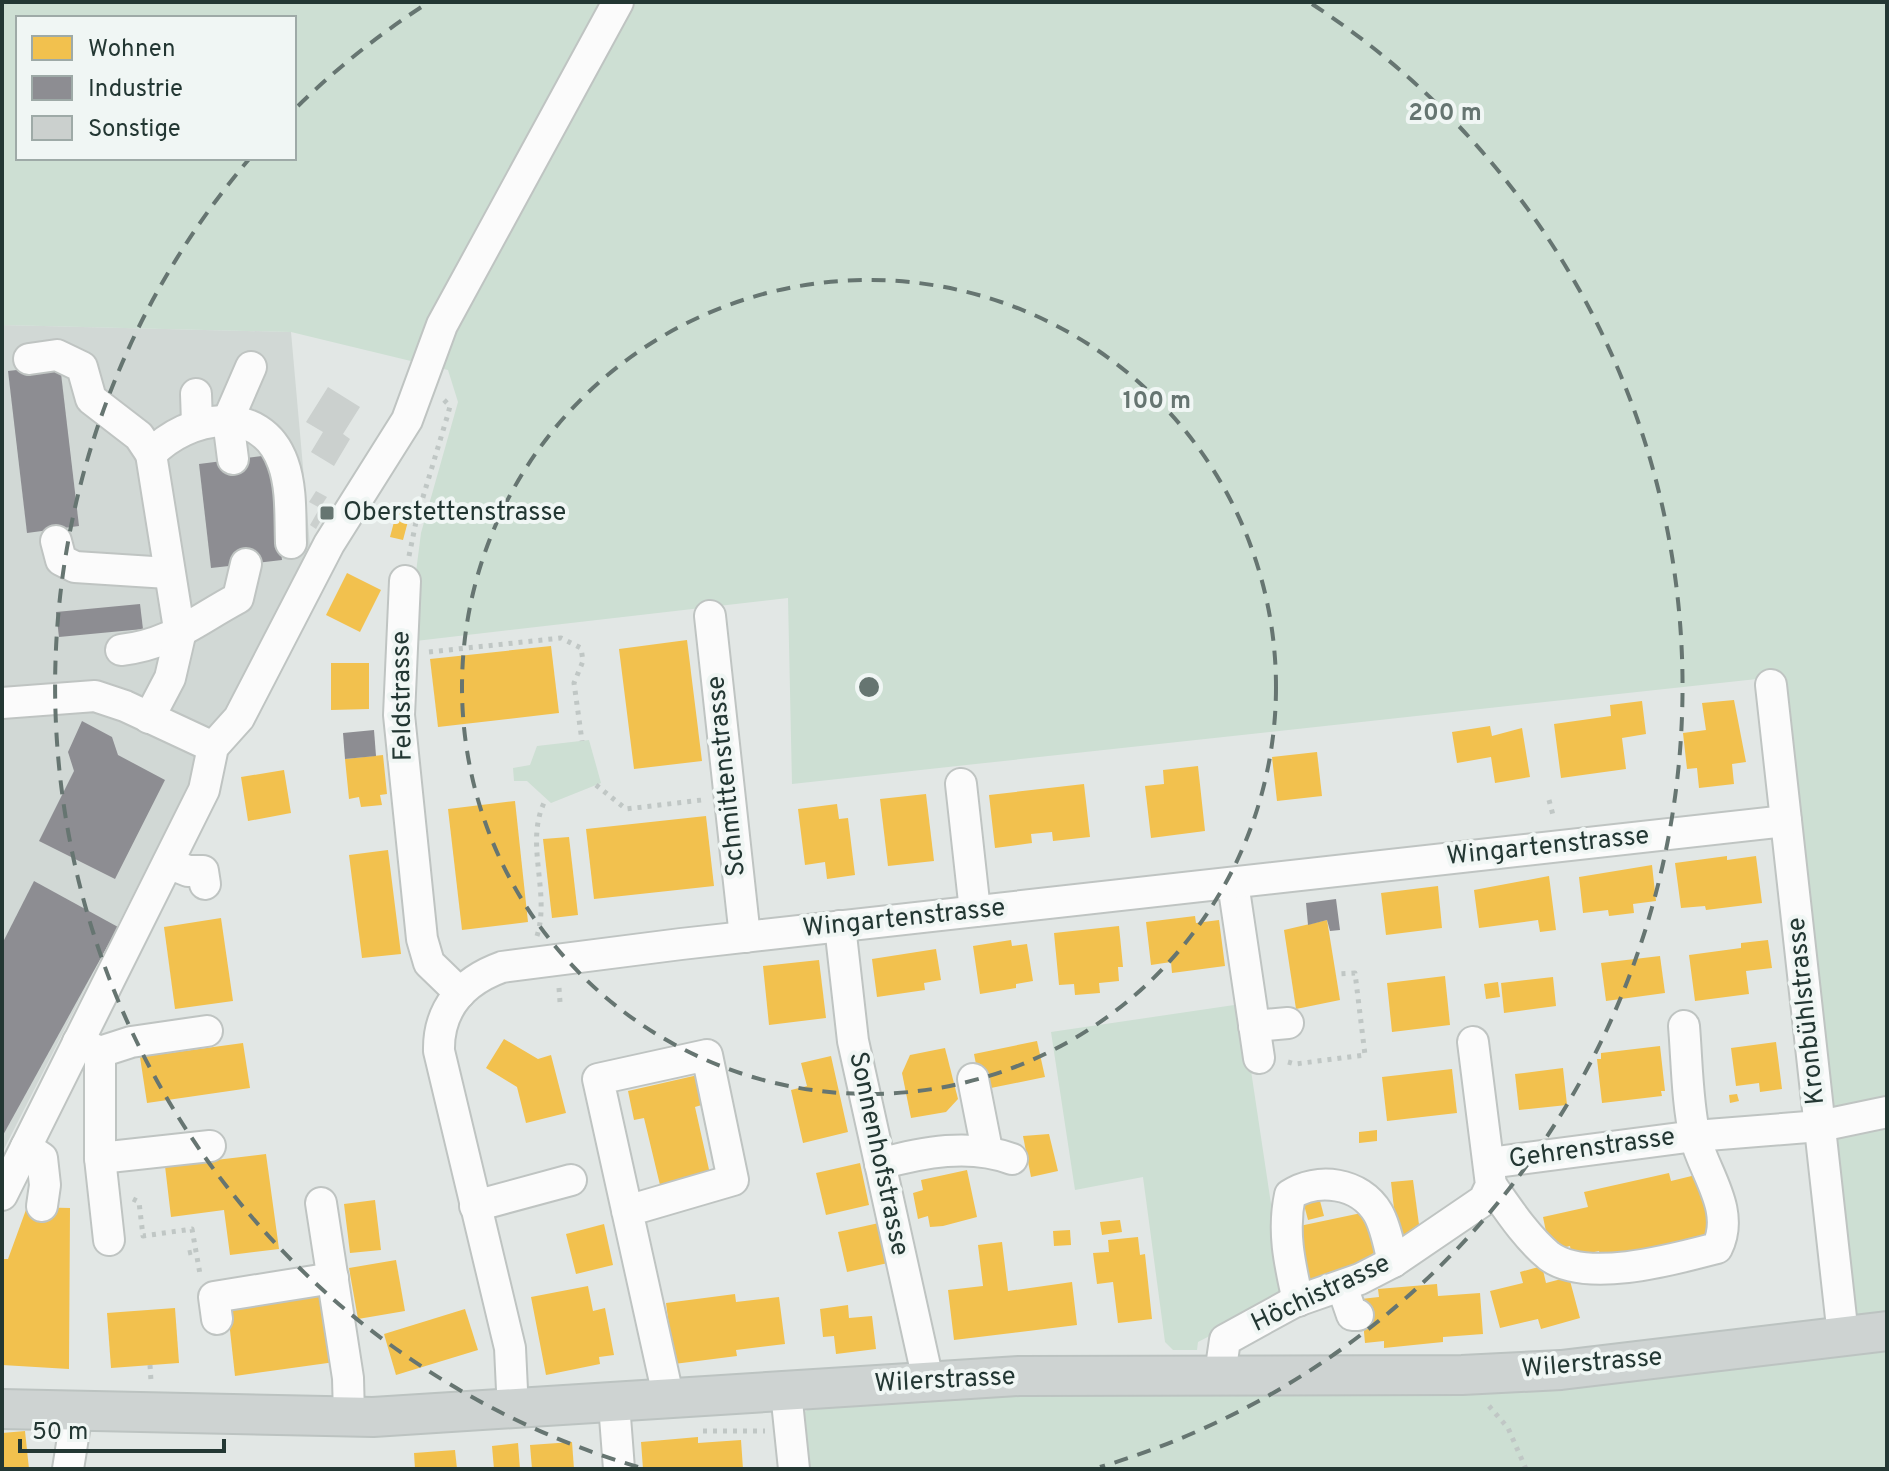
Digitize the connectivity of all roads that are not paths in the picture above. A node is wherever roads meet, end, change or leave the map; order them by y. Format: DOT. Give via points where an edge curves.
graph roads {
  1 [pos="618,2"];
  2 [pos="29,359"];
  3 [pos="251,367"];
  4 [pos="228,420"];
  5 [pos="151,454"];
  6 [pos="233,459"];
  7 [pos="56,541"];
  8 [pos="291,543"];
  9 [pos="246,564"];
  10 [pos="168,573"];
  11 [pos="405,581"];
  12 [pos="710,616"];
  13 [pos="180,635"];
  14 [pos="121,650"];
  15 [pos="1771,685"];
  16 [pos="2,703"];
  17 [pos="149,718"];
  18 [pos="213,747"];
  19 [pos="961,784"];
  20 [pos="1786,821"];
  21 [pos="168,863"];
  22 [pos="1233,883"];
  23 [pos="205,884"];
  24 [pos="975,911"];
  25 [pos="840,926"];
  26 [pos="745,937"];
  27 [pos="460,993"];
  28 [pos="1288,1023"];
  29 [pos="1254,1026"];
  30 [pos="1684,1026"];
  31 [pos="207,1031"];
  32 [pos="1473,1042"];
  33 [pos="89,1047"];
  34 [pos="1274,1060"];
  35 [pos="973,1079"];
  36 [pos="1887,1112"];
  37 [pos="1820,1126"];
  38 [pos="1695,1136"];
  39 [pos="210,1146"];
  40 [pos="26,1147"];
  41 [pos="100,1158"];
  42 [pos="880,1164"];
  43 [pos="571,1180"];
  44 [pos="1488,1182"];
  45 [pos="2,1195"];
  46 [pos="321,1203"];
  47 [pos="42,1206"];
  48 [pos="475,1206"];
  49 [pos="627,1211"];
  50 [pos="109,1240"];
  51 [pos="1393,1262"];
  52 [pos="333,1278"];
  53 [pos="1342,1286"];
  54 [pos="1298,1301"];
  55 [pos="1358,1315"];
  56 [pos="217,1319"];
  57 [pos="1887,1331"];
  58 [pos="1843,1336"];
  59 [pos="1220,1374"];
  60 [pos="928,1380"];
  61 [pos="786,1392"];
  62 [pos="669,1400"];
  63 [pos="614,1404"];
  64 [pos="2,1409"];
  65 [pos="513,1411"];
  66 [pos="77,1412"];
  67 [pos="349,1416"];
  68 [pos="68,1469"];
  69 [pos="619,1469"];
  70 [pos="794,1469"];
  1 -- 18 [label="street" via="442,325 402,429 329,544 239,718"];
  2 -- 5 [label="street" via="57,355 82,367 91,399 139,436"];
  3 -- 4 [label="street"];
  4 -- 5 [label="street" via="197,408"];
  4 -- 6 [label="street"];
  4 -- 8 [label="street" via="264,434 283,462"];
  5 -- 10 [label="street"];
  7 -- 10 [label="street" via="61,560 75,567"];
  9 -- 13 [label="street" via="238,598"];
  10 -- 13 [label="street"];
  11 -- 27 [label="street, Feldstrasse" via="399,715 422,939 429,963"];
  12 -- 26 [label="street, Schmittenstrasse"];
  13 -- 14 [label="street"];
  13 -- 17 [label="street" via="170,678"];
  15 -- 20 [label="street, Kronbühlstrasse"];
  16 -- 17 [label="street" via="95,696"];
  17 -- 18 [label="street"];
  18 -- 21 [label="street" via="204,790"];
  19 -- 24 [label="street"];
  20 -- 22 [label="street, Wingartenstrasse"];
  20 -- 37 [label="street, Kronbühlstrasse"];
  21 -- 23 [label="street" via="203,871"];
  21 -- 33 [label="street"];
  22 -- 24 [label="street, Wingartenstrasse"];
  22 -- 29 [label="street"];
  24 -- 25 [label="street, Wingartenstrasse"];
  25 -- 26 [label="street, Wingartenstrasse"];
  25 -- 42 [label="street, Sonnenhofstrasse" via="853,1041"];
  26 -- 27 [label="street, Wingartenstrasse" via="682,954 614,963 502,967 483,973"];
  27 -- 48 [label="street, Wingartenstrasse" via="443,1018 439,1051"];
  28 -- 29 [label="street"];
  29 -- 34 [label="street"];
  30 -- 38 [label="street, Gehrenstrasse"];
  31 -- 33 [label="street"];
  32 -- 44 [label="street, Gehrenstrasse"];
  33 -- 40 [label="street"];
  33 -- 41 [label="street"];
  35 -- 42 [label="street" via="1000,1154 914,1154"];
  36 -- 37 [label="street"];
  37 -- 38 [label="street, Gehrenstrasse"];
  37 -- 58 [label="street, Kronbühlstrasse"];
  38 -- 44 [label="street, Gehrenstrasse"];
  38 -- 44 [label="street" via="1713,1182 1724,1234 1717,1248 1686,1256 1595,1270 1552,1258"];
  39 -- 41 [label="street"];
  40 -- 45 [label="street"];
  40 -- 47 [label="street" via="42,1158"];
  41 -- 50 [label="street"];
  42 -- 60 [label="street, Sonnenhofstrasse"];
  43 -- 48 [label="street"];
  44 -- 51 [label="street, Höchistrasse"];
  46 -- 52 [label="street"];
  48 -- 65 [label="street, Wingartenstrasse" via="510,1348"];
  49 -- 49 [label="street" via="733,1180 707,1055 598,1079"];
  49 -- 62 [label="street"];
  51 -- 53 [label="street, Höchistrasse"];
  51 -- 54 [label="street" via="1378,1212 1358,1192 1334,1197 1305,1185 1290,1195 1285,1219"];
  52 -- 56 [label="street" via="214,1297"];
  52 -- 67 [label="street"];
  53 -- 54 [label="street, Höchistrasse"];
  53 -- 55 [label="street" via="1352,1315"];
  54 -- 59 [label="street, Höchistrasse" via="1225,1340"];
  57 -- 58 [label="main road, Wilerstrasse"];
  58 -- 59 [label="main road, Wilerstrasse" via="1561,1370"];
  59 -- 60 [label="main road, Wilerstrasse"];
  60 -- 61 [label="main road, Wilerstrasse"];
  61 -- 62 [label="main road, Wilerstrasse"];
  61 -- 70 [label="street"];
  62 -- 63 [label="main road, Wilerstrasse"];
  63 -- 65 [label="main road, Wilerstrasse"];
  63 -- 69 [label="street"];
  64 -- 66 [label="main road, Wilerstrasse"];
  65 -- 67 [label="main road, Wilerstrasse"];
  66 -- 67 [label="main road, Wilerstrasse"];
  66 -- 68 [label="street"];
}
